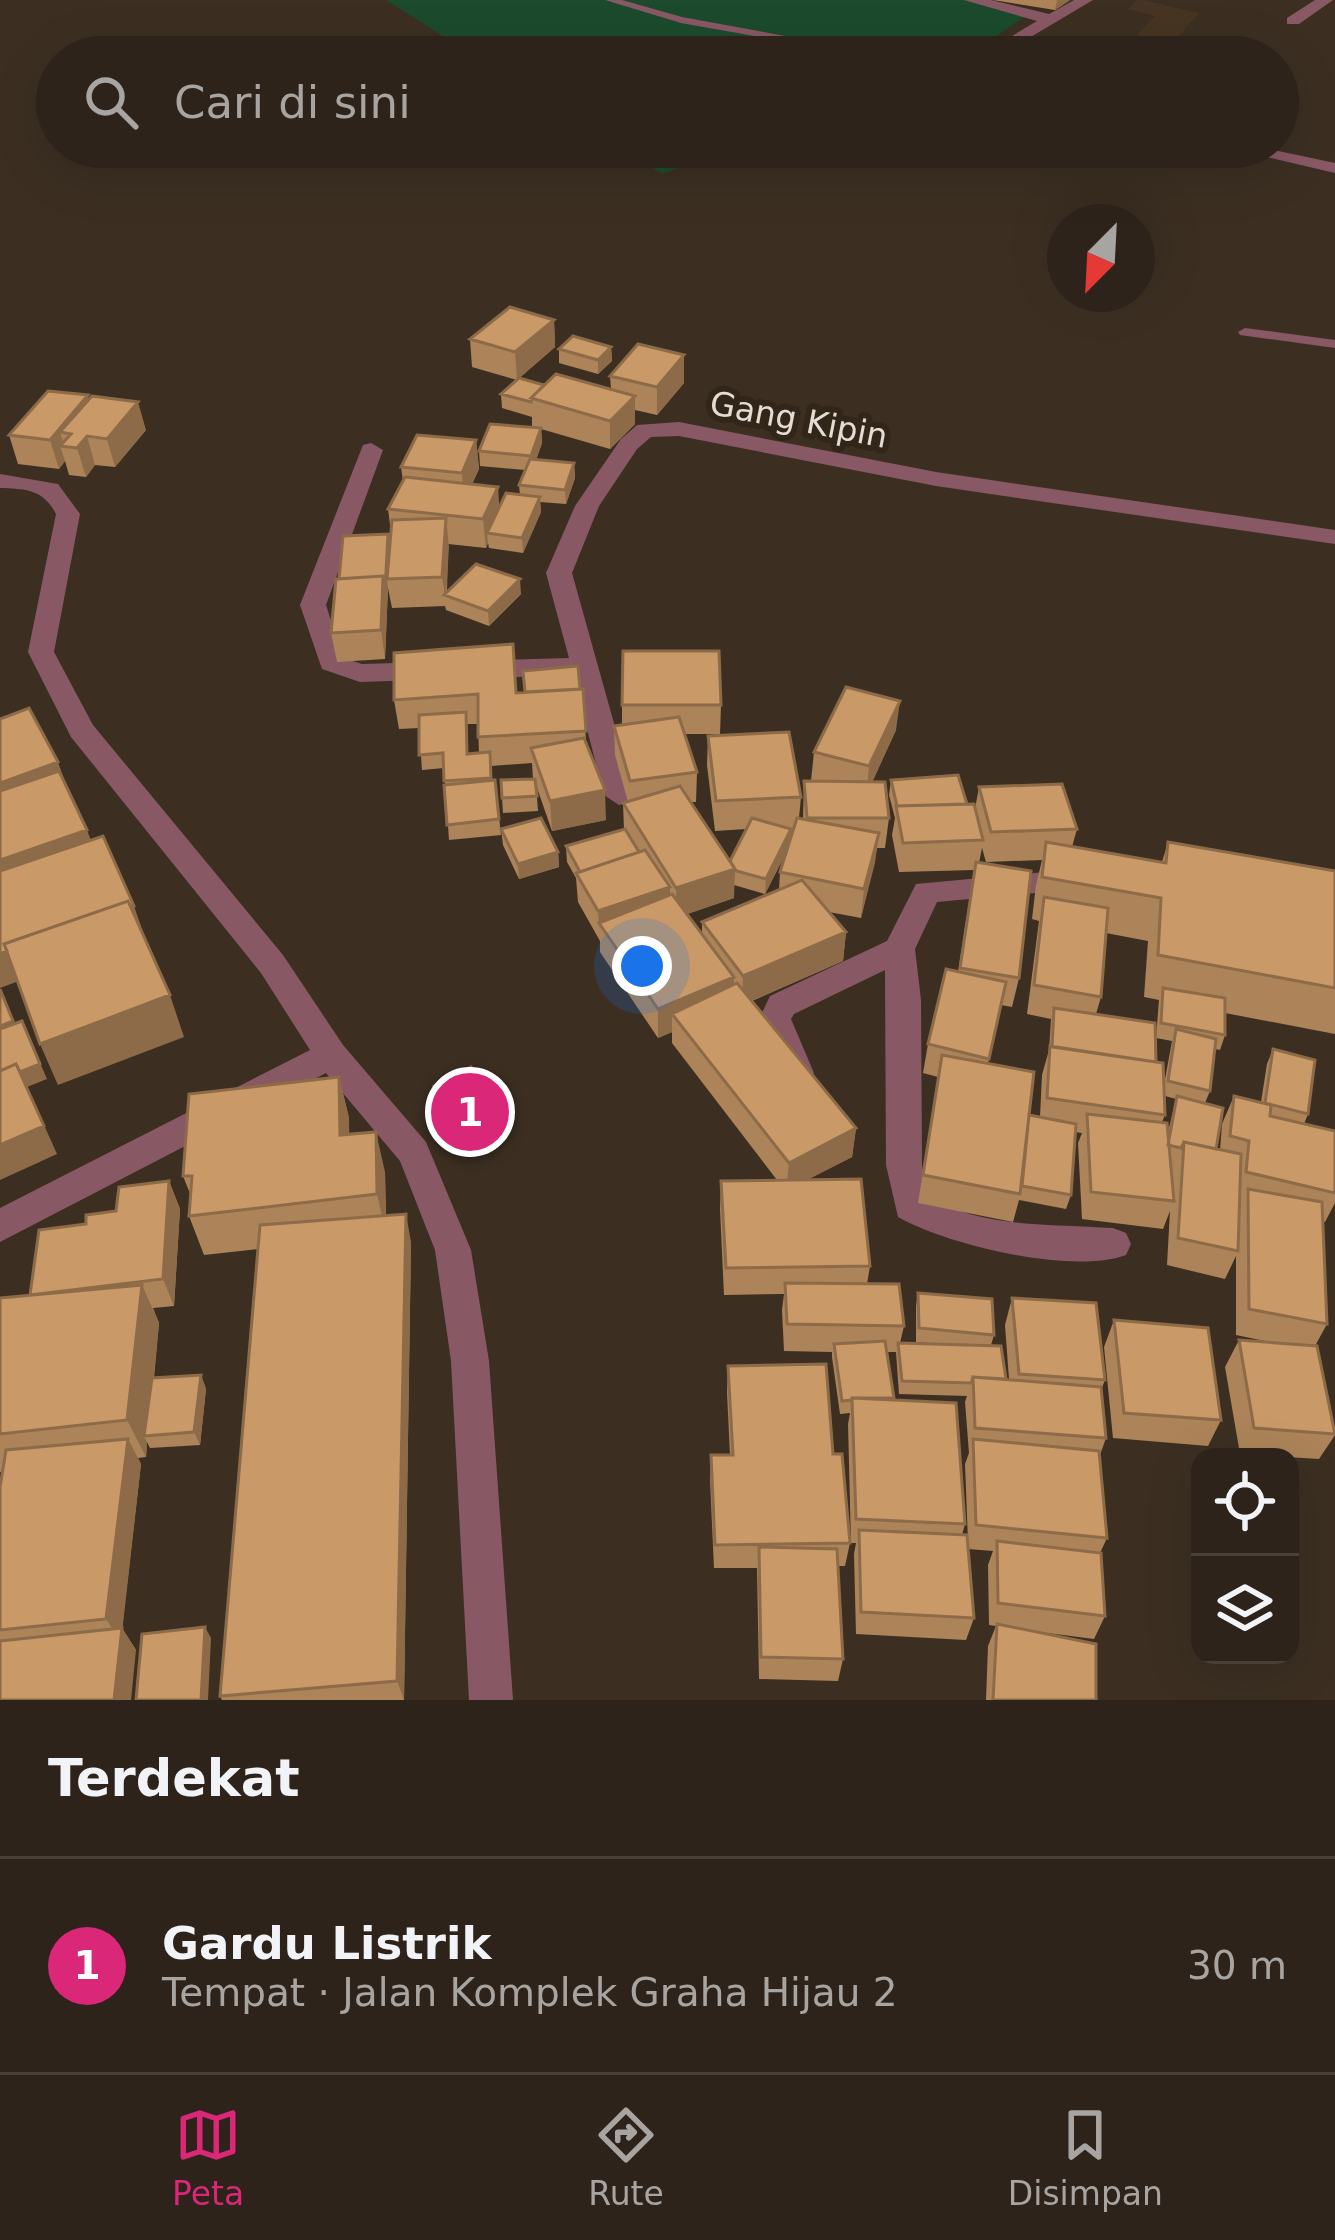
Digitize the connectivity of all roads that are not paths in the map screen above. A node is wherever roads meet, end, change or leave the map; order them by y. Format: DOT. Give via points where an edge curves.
graph roads {
  1 [pos="610,0"];
  2 [pos="972,0"];
  3 [pos="1084,0"];
  4 [pos="1326,0"];
  5 [pos="1335,2"];
  6 [pos="1051,19"];
  7 [pos="1293,21"];
  8 [pos="772,36"];
  9 [pos="1021,36"];
  10 [pos="1299,161"];
  11 [pos="1335,168"];
  12 [pos="1245,332"];
  13 [pos="1335,344"];
  14 [pos="371,450"];
  15 [pos="0,481"];
  16 [pos="1335,537"];
  17 [pos="583,666"];
  18 [pos="620,795"];
  19 [pos="1110,877"];
  20 [pos="899,949"];
  21 [pos="331,1055"];
  22 [pos="806,1096"];
  23 [pos="0,1226"];
  24 [pos="1113,1244"];
  25 [pos="490,1700"];
  1 -- 8 [label="lane"];
  2 -- 6 [label="street"];
  3 -- 6 [label="street"];
  4 -- 5 [label="street"];
  4 -- 7 [label="street"];
  6 -- 9 [label="street"];
  10 -- 11 [label="street"];
  12 -- 13 [label="lane"];
  14 -- 17 [label="street" via="314,604 331,663 360,674"];
  15 -- 21 [label="street" via="47,487 68,514 40,652 81,730 272,964"];
  16 -- 17 [label="street, Gang Kipin" via="958,483 680,429 645,430 587,506 560,573"];
  17 -- 18 [label="street, Gang Kipin"];
  19 -- 20 [label="street" via="927,892"];
  20 -- 22 [label="street" via="782,1005 775,1019"];
  20 -- 24 [label="street" via="910,1207 964,1232"];
  21 -- 23 [label="street"];
  21 -- 25 [label="street" via="414,1154 453,1250 470,1361"];
}
